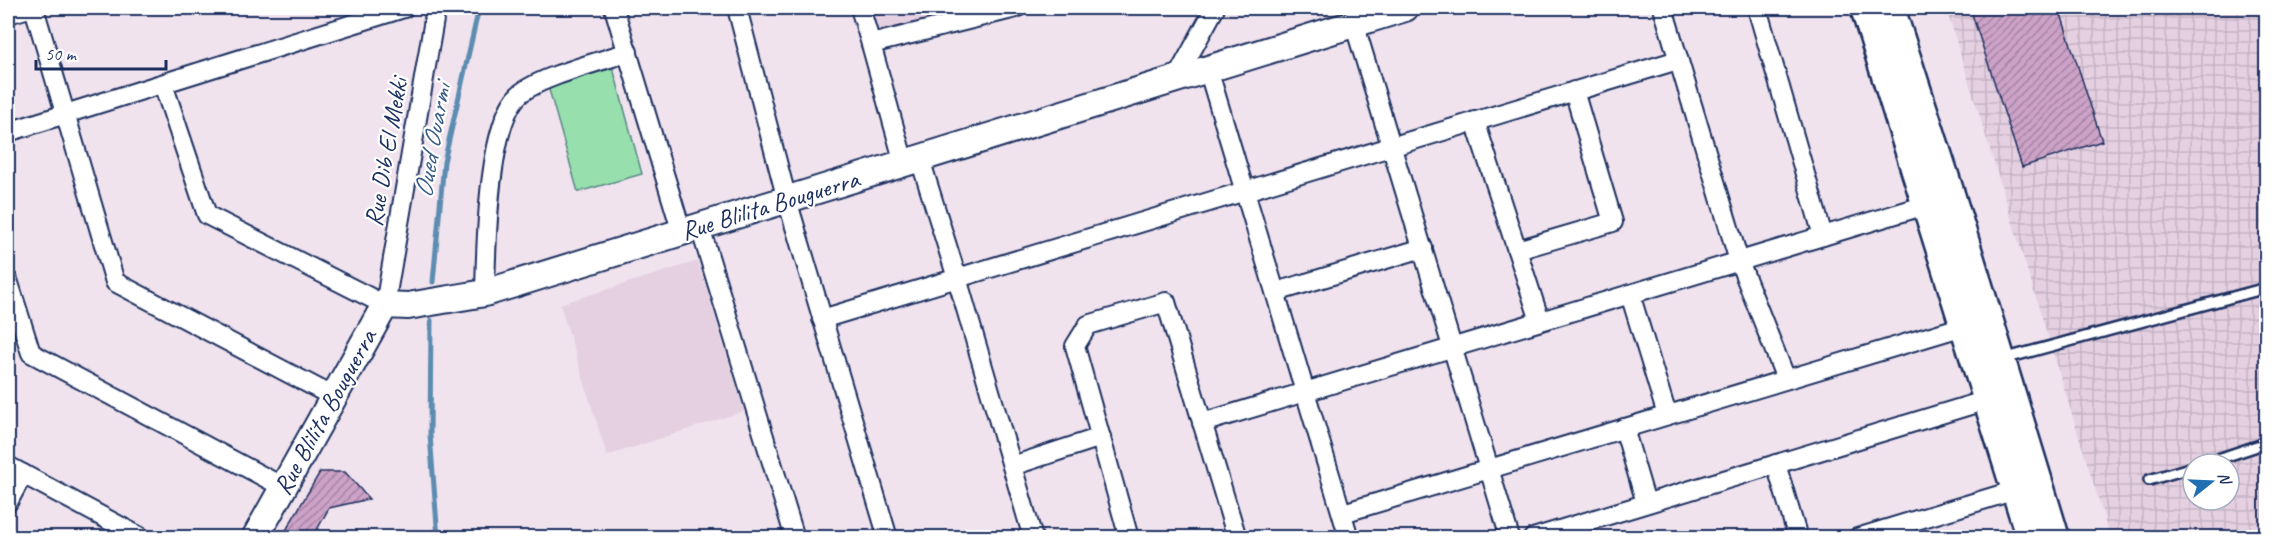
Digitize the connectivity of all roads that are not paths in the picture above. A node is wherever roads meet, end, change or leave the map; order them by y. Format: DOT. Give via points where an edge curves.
graph roads {
  1 [pos="29,8"];
  2 [pos="34,8"];
  3 [pos="404,8"];
  4 [pos="436,8"];
  5 [pos="614,8"];
  6 [pos="737,8"];
  7 [pos="860,8"];
  8 [pos="1016,8"];
  9 [pos="1215,8"];
  10 [pos="1405,8"];
  11 [pos="1663,8"];
  12 [pos="1757,8"];
  13 [pos="1865,8"];
  14 [pos="1890,8"];
  15 [pos="8,14"];
  16 [pos="1354,23"];
  17 [pos="871,44"];
  18 [pos="628,52"];
  19 [pos="1678,60"];
  20 [pos="1208,69"];
  21 [pos="1176,79"];
  22 [pos="163,84"];
  23 [pos="1574,91"];
  24 [pos="64,114"];
  25 [pos="1475,121"];
  26 [pos="8,132"];
  27 [pos="1392,146"];
  28 [pos="912,161"];
  29 [pos="1246,190"];
  30 [pos="788,200"];
  31 [pos="1926,205"];
  32 [pos="691,230"];
  33 [pos="1823,236"];
  34 [pos="1423,248"];
  35 [pos="1517,250"];
  36 [pos="1739,261"];
  37 [pos="957,278"];
  38 [pos="8,280"];
  39 [pos="2266,288"];
  40 [pos="1276,292"];
  41 [pos="1630,294"];
  42 [pos="474,295"];
  43 [pos="397,306"];
  44 [pos="822,319"];
  45 [pos="1540,321"];
  46 [pos="1964,326"];
  47 [pos="1453,348"];
  48 [pos="2001,360"];
  49 [pos="1786,379"];
  50 [pos="1306,392"];
  51 [pos="334,397"];
  52 [pos="1988,400"];
  53 [pos="1667,415"];
  54 [pos="1202,423"];
  55 [pos="1624,428"];
  56 [pos="1101,437"];
  57 [pos="2266,443"];
  58 [pos="2239,452"];
  59 [pos="1776,464"];
  60 [pos="1012,466"];
  61 [pos="1490,469"];
  62 [pos="15,470"];
  63 [pos="2181,471"];
  64 [pos="2149,480"];
  65 [pos="284,487"];
  66 [pos="2016,490"];
  67 [pos="8,502"];
  68 [pos="1646,503"];
  69 [pos="1343,513"];
  70 [pos="142,537"];
  71 [pos="255,537"];
  72 [pos="795,537"];
  73 [pos="888,537"];
  74 [pos="1033,537"];
  75 [pos="1129,537"];
  76 [pos="1237,537"];
  77 [pos="1349,537"];
  78 [pos="1510,537"];
  79 [pos="1533,537"];
  80 [pos="1798,537"];
  81 [pos="1857,537"];
  82 [pos="2031,537"];
  83 [pos="2055,537"];
  1 -- 15 [label="street"];
  2 -- 24 [label="street"];
  3 -- 22 [label="street"];
  4 -- 43 [label="street, Rue Dib El Mekki"];
  5 -- 18 [label="street"];
  6 -- 30 [label="street"];
  7 -- 17 [label="street"];
  8 -- 17 [label="street"];
  9 -- 21 [label="street"];
  10 -- 16 [label="street, Rue Blilita Bouguerra"];
  11 -- 19 [label="street"];
  12 -- 33 [label="street"];
  13 -- 31 [label="main road"];
  14 -- 48 [label="main road"];
  16 -- 20 [label="street, Rue Blilita Bouguerra"];
  16 -- 27 [label="street"];
  17 -- 28 [label="street"];
  18 -- 32 [label="street"];
  18 -- 42 [label="street" via="532,86 512,102 497,150"];
  19 -- 23 [label="street"];
  19 -- 36 [label="street"];
  20 -- 21 [label="street, Rue Blilita Bouguerra"];
  20 -- 29 [label="street"];
  21 -- 28 [label="street, Rue Blilita Bouguerra"];
  22 -- 24 [label="street"];
  22 -- 43 [label="street" via="207,215"];
  23 -- 25 [label="street"];
  23 -- 35 [label="street" via="1613,222"];
  24 -- 26 [label="street"];
  24 -- 51 [label="street" via="115,282"];
  25 -- 27 [label="street"];
  25 -- 35 [label="street"];
  27 -- 29 [label="street"];
  27 -- 34 [label="street"];
  28 -- 30 [label="street, Rue Blilita Bouguerra"];
  28 -- 37 [label="street"];
  29 -- 37 [label="street"];
  29 -- 40 [label="street"];
  30 -- 32 [label="street, Rue Blilita Bouguerra"];
  30 -- 44 [label="street"];
  31 -- 33 [label="street"];
  31 -- 46 [label="main road"];
  32 -- 42 [label="street, Rue Blilita Bouguerra"];
  32 -- 72 [label="street"];
  33 -- 36 [label="street"];
  34 -- 40 [label="street"];
  34 -- 47 [label="street"];
  35 -- 45 [label="street"];
  36 -- 41 [label="street"];
  36 -- 49 [label="street"];
  37 -- 44 [label="street"];
  37 -- 60 [label="street"];
  38 -- 65 [label="street" via="31,353"];
  39 -- 48 [label="lane"];
  40 -- 50 [label="street"];
  41 -- 45 [label="street"];
  41 -- 53 [label="street"];
  42 -- 43 [label="street, Rue Blilita Bouguerra"];
  43 -- 51 [label="street, Rue Blilita Bouguerra"];
  44 -- 73 [label="street"];
  45 -- 47 [label="street"];
  46 -- 49 [label="street"];
  46 -- 52 [label="main road"];
  47 -- 50 [label="street"];
  47 -- 61 [label="street"];
  48 -- 83 [label="main road"];
  49 -- 53 [label="street"];
  50 -- 54 [label="street"];
  50 -- 69 [label="street"];
  51 -- 65 [label="street, Rue Blilita Bouguerra"];
  52 -- 59 [label="street"];
  52 -- 66 [label="main road"];
  53 -- 55 [label="street"];
  54 -- 56 [label="street" via="1166,302 1088,325 1075,346"];
  54 -- 76 [label="street"];
  55 -- 61 [label="street"];
  55 -- 68 [label="street"];
  56 -- 60 [label="street"];
  56 -- 75 [label="street"];
  57 -- 58 [label="lane"];
  59 -- 68 [label="street"];
  59 -- 80 [label="street"];
  60 -- 74 [label="street"];
  61 -- 69 [label="street"];
  61 -- 78 [label="street"];
  62 -- 67 [label="street"];
  62 -- 70 [label="street"];
  63 -- 64 [label="lane"];
  65 -- 71 [label="street, Rue Blilita Bouguerra"];
  66 -- 81 [label="street"];
  66 -- 82 [label="main road"];
  68 -- 79 [label="street"];
  69 -- 77 [label="street"];
}
